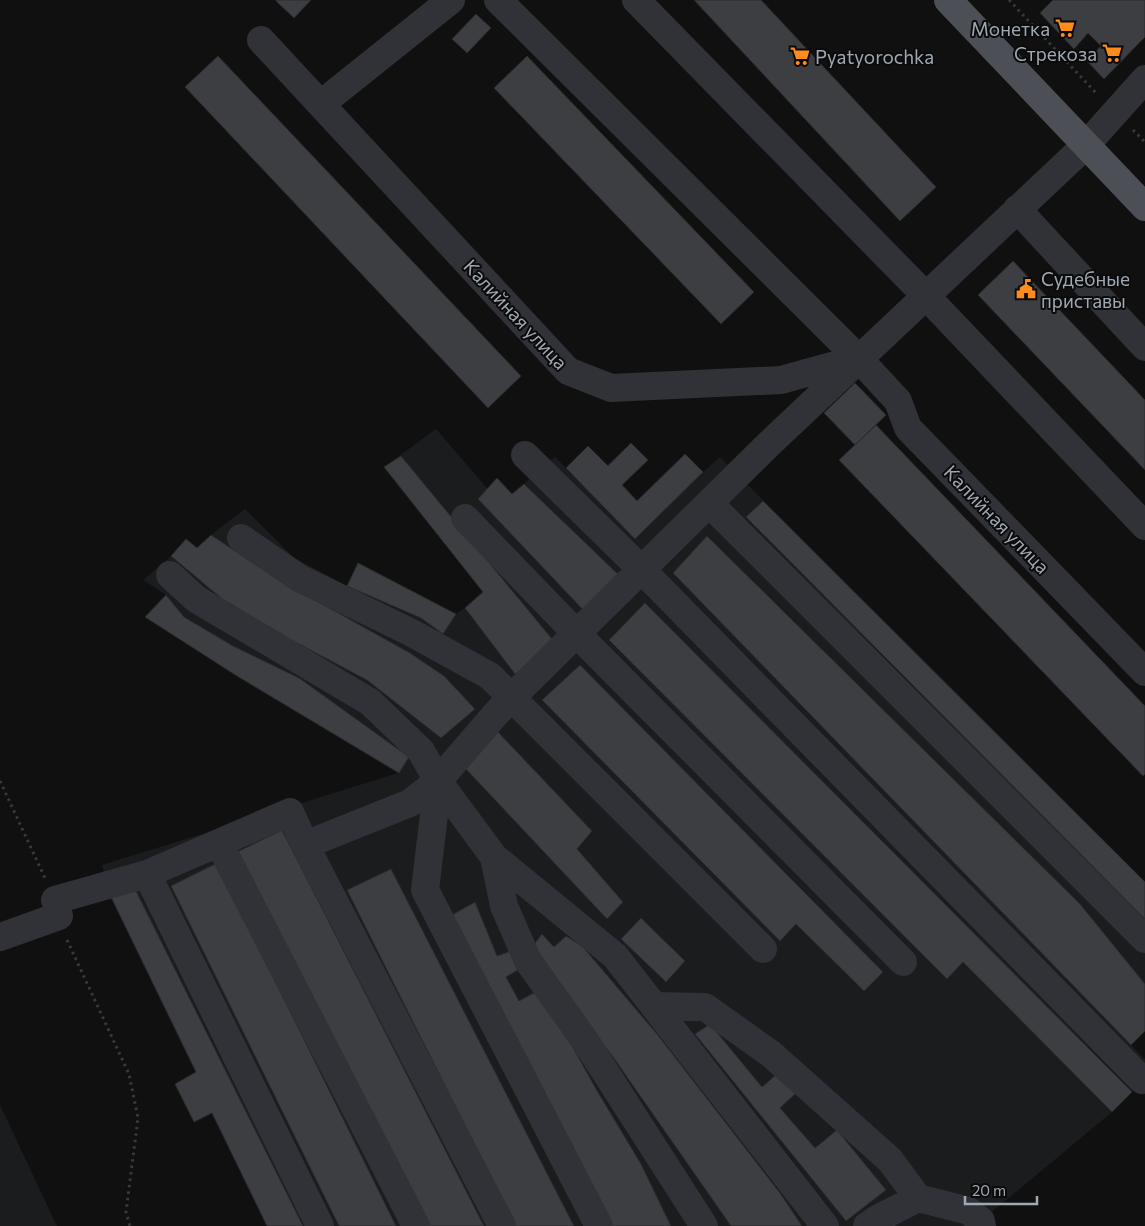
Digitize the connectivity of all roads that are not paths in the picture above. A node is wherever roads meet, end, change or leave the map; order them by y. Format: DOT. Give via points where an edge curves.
graph roads {
  1 [pos="451,0"];
  2 [pos="498,0"];
  3 [pos="636,0"];
  4 [pos="948,0"];
  5 [pos="261,40"];
  6 [pos="1145,79"];
  7 [pos="321,104"];
  8 [pos="1086,144"];
  9 [pos="1145,207"];
  10 [pos="1017,209"];
  11 [pos="926,296"];
  12 [pos="1145,348"];
  13 [pos="860,359"];
  14 [pos="525,455"];
  15 [pos="709,503"];
  16 [pos="465,518"];
  17 [pos="1145,526"];
  18 [pos="241,538"];
  19 [pos="642,570"];
  20 [pos="170,575"];
  21 [pos="577,634"];
  22 [pos="1145,672"];
  23 [pos="512,697"];
  24 [pos="438,782"];
  25 [pos="219,843"];
  26 [pos="305,845"];
  27 [pos="494,857"];
  28 [pos="146,874"];
  29 [pos="0,937"];
  30 [pos="1145,939"];
  31 [pos="763,949"];
  32 [pos="903,962"];
  33 [pos="654,1006"];
  34 [pos="1142,1080"];
  35 [pos="918,1198"];
  36 [pos="984,1224"];
  37 [pos="320,1226"];
  38 [pos="416,1226"];
  39 [pos="502,1226"];
  40 [pos="599,1226"];
  41 [pos="704,1226"];
  42 [pos="825,1226"];
  43 [pos="867,1226"];
  1 -- 7 [label="lane"];
  2 -- 13 [label="lane, Калийная улица"];
  3 -- 11 [label="lane"];
  4 -- 8 [label="main road"];
  5 -- 7 [label="lane, Калийная улица"];
  6 -- 8 [label="lane"];
  7 -- 13 [label="lane, Калийная улица" via="568,371 611,388 781,380"];
  8 -- 9 [label="main road"];
  8 -- 10 [label="lane"];
  10 -- 11 [label="lane"];
  10 -- 12 [label="lane"];
  11 -- 13 [label="lane"];
  11 -- 17 [label="lane"];
  13 -- 15 [label="lane"];
  13 -- 22 [label="lane, Калийная улица" via="898,401 908,428"];
  14 -- 19 [label="lane"];
  15 -- 19 [label="lane"];
  15 -- 30 [label="lane"];
  16 -- 21 [label="lane"];
  18 -- 23 [label="lane" via="299,578 412,633 490,676"];
  19 -- 21 [label="lane"];
  19 -- 34 [label="lane"];
  20 -- 24 [label="lane" via="196,599 370,702 421,751"];
  21 -- 23 [label="lane"];
  21 -- 32 [label="lane"];
  23 -- 24 [label="lane"];
  23 -- 31 [label="lane"];
  24 -- 26 [label="lane" via="410,803"];
  24 -- 27 [label="lane"];
  24 -- 40 [label="lane" via="425,890"];
  25 -- 26 [label="lane" via="290,812"];
  25 -- 28 [label="lane"];
  25 -- 38 [label="lane"];
  26 -- 39 [label="lane"];
  27 -- 33 [label="lane" via="615,956"];
  27 -- 41 [label="lane" via="504,906 528,961 586,1042"];
  28 -- 29 [label="lane" via="57,908"];
  28 -- 37 [label="lane"];
  33 -- 35 [label="lane" via="705,1007 771,1054 890,1160"];
  33 -- 42 [label="lane"];
  35 -- 36 [label="lane" via="969,1211"];
  35 -- 43 [label="lane"];
}
